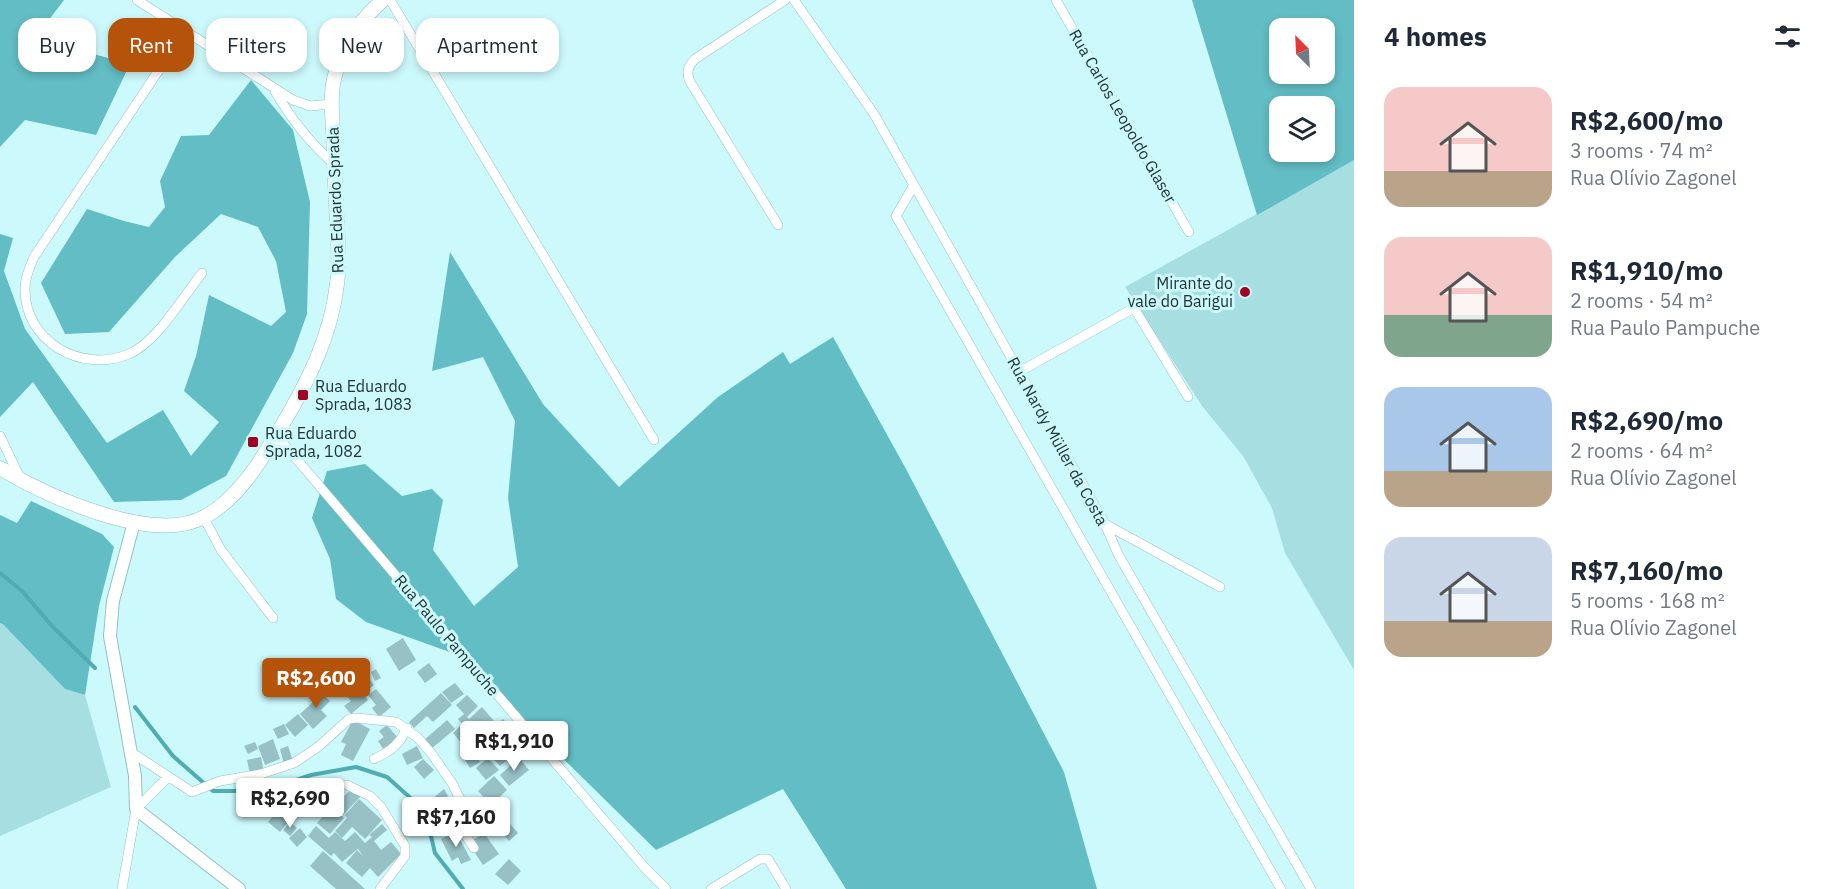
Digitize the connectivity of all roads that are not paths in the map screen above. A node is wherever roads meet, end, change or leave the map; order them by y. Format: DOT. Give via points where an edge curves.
graph roads {
  1 [pos="137,0"];
  2 [pos="383,0"];
  3 [pos="390,0"];
  4 [pos="785,0"];
  5 [pos="794,0"];
  6 [pos="1056,0"];
  7 [pos="165,18"];
  8 [pos="194,37"];
  9 [pos="158,72"];
  10 [pos="273,89"];
  11 [pos="332,104"];
  12 [pos="334,164"];
  13 [pos="914,185"];
  14 [pos="778,225"];
  15 [pos="1189,232"];
  16 [pos="202,273"];
  17 [pos="1019,372"];
  18 [pos="1188,397"];
  19 [pos="276,435"];
  20 [pos="0,436"];
  21 [pos="654,440"];
  22 [pos="0,468"];
  23 [pos="21,480"];
  24 [pos="204,518"];
  25 [pos="134,522"];
  26 [pos="1105,524"];
  27 [pos="1221,587"];
  28 [pos="273,618"];
  29 [pos="407,729"];
  30 [pos="131,752"];
  31 [pos="374,759"];
  32 [pos="168,777"];
  33 [pos="347,785"];
  34 [pos="136,809"];
  35 [pos="474,848"];
  36 [pos="122,889"];
  37 [pos="239,889"];
  38 [pos="380,889"];
  39 [pos="666,889"];
  40 [pos="711,889"];
  41 [pos="786,889"];
  42 [pos="1281,889"];
  43 [pos="1311,889"];
  1 -- 7 [label="street"];
  2 -- 11 [label="main road, Rua Eduardo Sprada" via="351,35 334,77"];
  3 -- 21 [label="street"];
  4 -- 14 [label="street" via="695,59 687,73"];
  5 -- 13 [label="street, Rua Nardy Müller da Costa" via="865,99"];
  6 -- 15 [label="street, Rua Carlos Leopoldo Glaser"];
  8 -- 10 [label="street"];
  9 -- 16 [label="street" via="34,257 25,288 27,308 45,339 59,350 80,359 113,358 130,354 155,334"];
  10 -- 11 [label="street" via="310,106"];
  10 -- 12 [label="street" via="312,145"];
  11 -- 12 [label="main road, Rua Eduardo Sprada"];
  12 -- 19 [label="main road, Rua Eduardo Sprada" via="339,258 335,304 321,352"];
  13 -- 17 [label="street, Rua Nardy Müller da Costa"];
  13 -- 42 [label="street" via="896,216"];
  17 -- 18 [label="street" via="1134,308"];
  17 -- 26 [label="street, Rua Nardy Müller da Costa"];
  19 -- 24 [label="main road, Rua Eduardo Sprada" via="239,487"];
  19 -- 39 [label="street, Rua Paulo Pampuche"];
  20 -- 23 [label="street"];
  22 -- 23 [label="main road, Rua Eduardo Sprada"];
  23 -- 25 [label="main road, Rua Eduardo Sprada" via="72,504"];
  24 -- 25 [label="main road, Rua Eduardo Sprada" via="164,525"];
  24 -- 28 [label="street" via="221,550"];
  25 -- 30 [label="street" via="113,601 110,636"];
  26 -- 27 [label="street"];
  26 -- 43 [label="street, Rua Nardy Müller da Costa" via="1118,554"];
  29 -- 31 [label="street" via="394,749"];
  29 -- 32 [label="street" via="396,722 349,719 307,756 261,774 189,791"];
  29 -- 35 [label="street" via="431,753 452,783 460,800 466,836"];
  30 -- 32 [label="street"];
  30 -- 34 [label="street"];
  32 -- 34 [label="street"];
  33 -- 38 [label="street" via="370,796 381,807 405,846 405,856"];
  34 -- 36 [label="street"];
  34 -- 37 [label="street"];
  40 -- 41 [label="street" via="760,859 768,860"];
}
